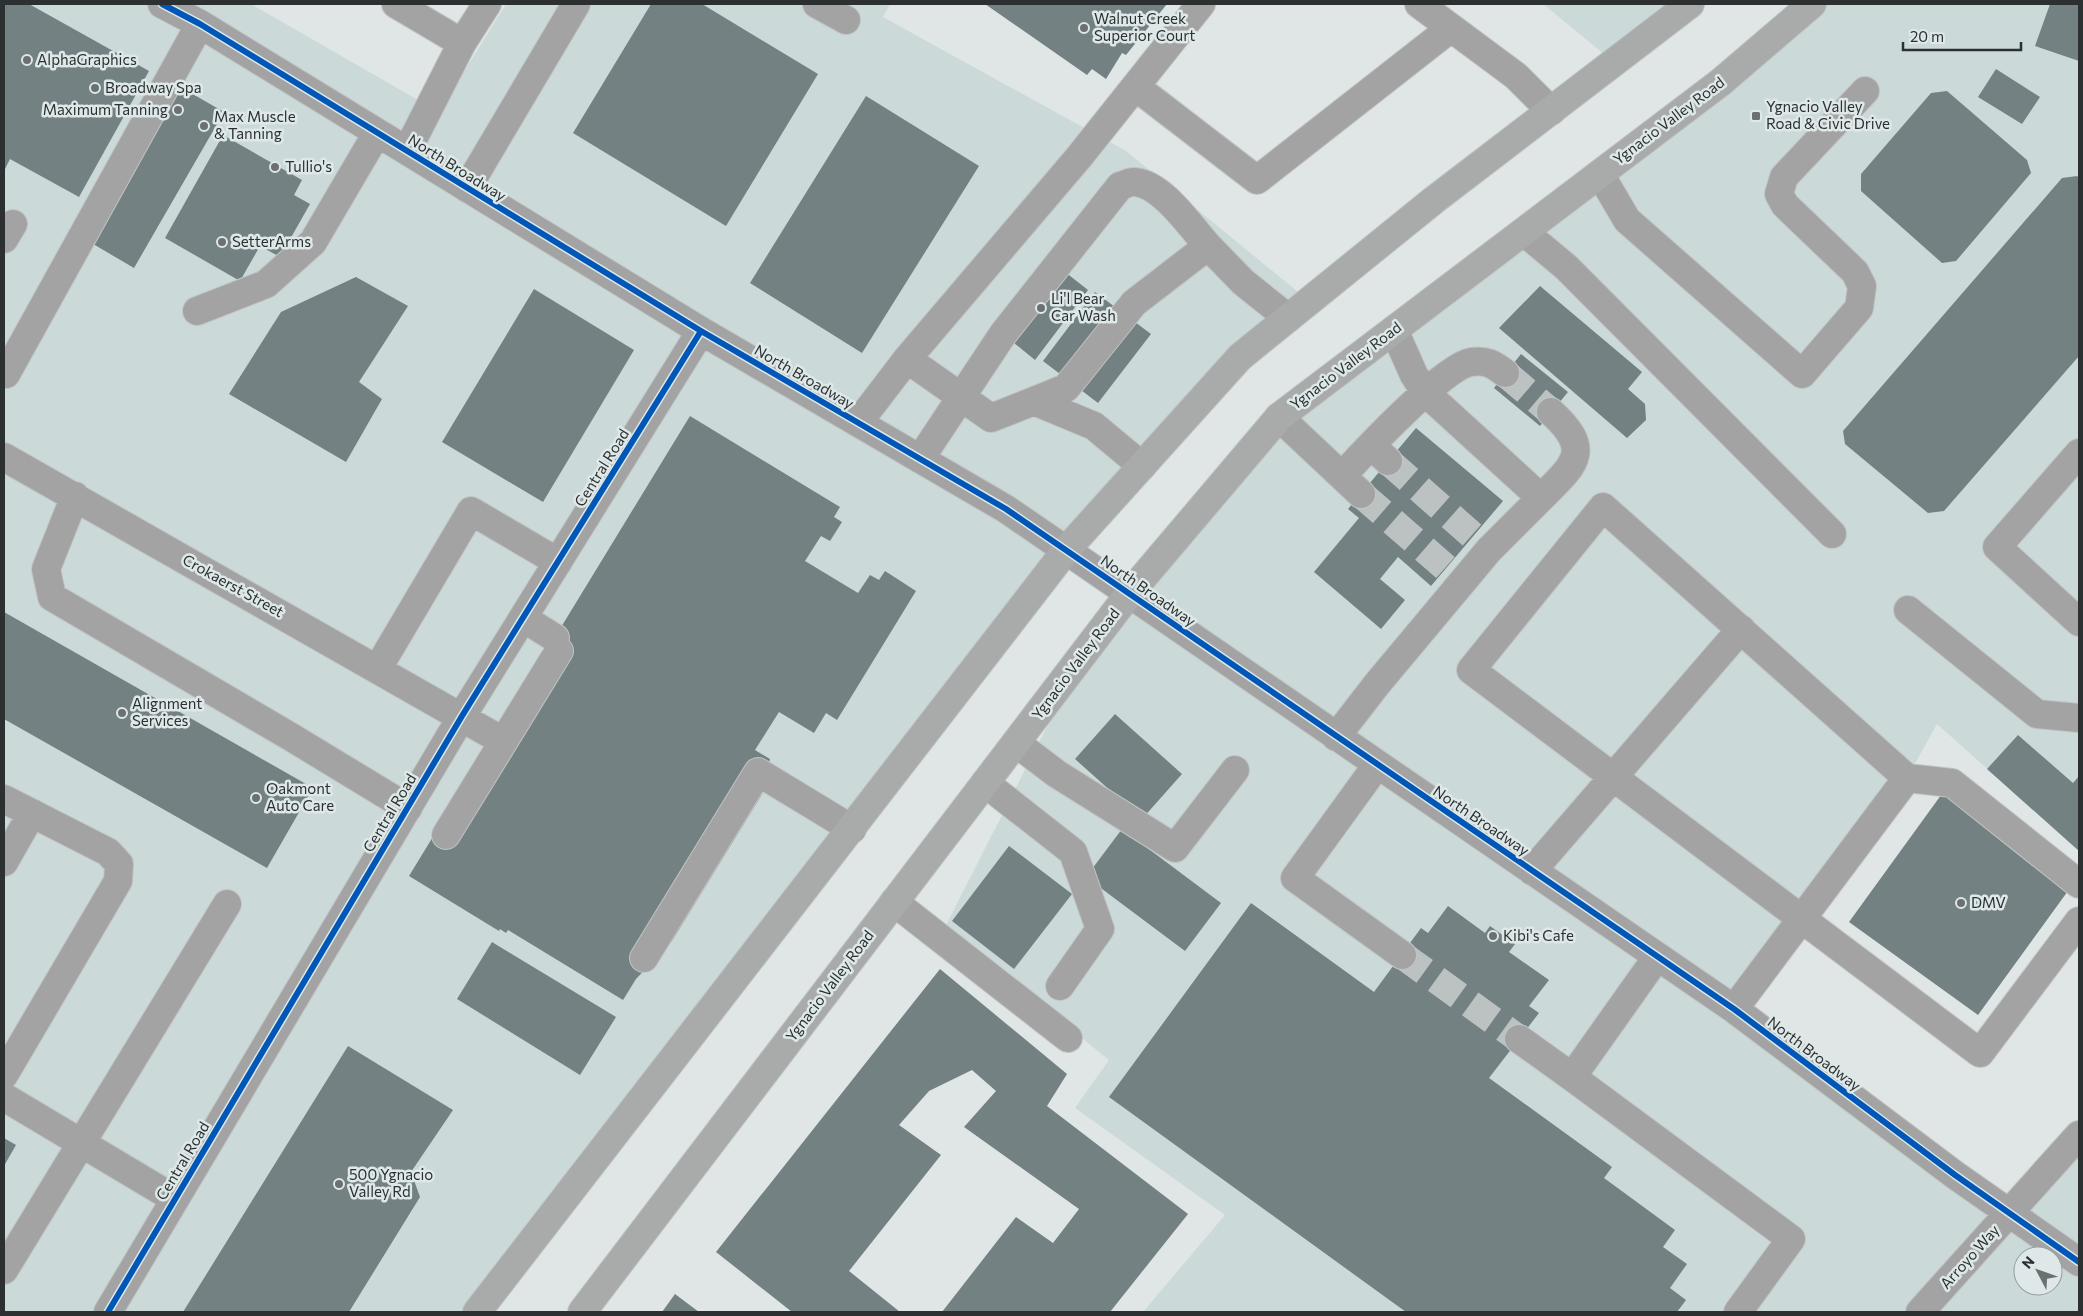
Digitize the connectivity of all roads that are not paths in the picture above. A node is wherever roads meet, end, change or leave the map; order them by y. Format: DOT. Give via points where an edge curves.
graph roads {
  1 [pos="396,4"];
  2 [pos="488,4"];
  3 [pos="576,4"];
  4 [pos="817,4"];
  5 [pos="1201,4"];
  6 [pos="1419,4"];
  7 [pos="1690,4"];
  8 [pos="1812,4"];
  9 [pos="170,6"];
  10 [pos="846,20"];
  11 [pos="200,24"];
  12 [pos="1451,28"];
  13 [pos="462,43"];
  14 [pos="1136,87"];
  15 [pos="1865,91"];
  16 [pos="1552,111"];
  17 [pos="377,133"];
  18 [pos="407,151"];
  19 [pos="1600,174"];
  20 [pos="467,188"];
  21 [pos="1524,232"];
  22 [pos="1208,246"];
  23 [pos="197,311"];
  24 [pos="1288,318"];
  25 [pos="1394,330"];
  26 [pos="701,331"];
  27 [pos="908,359"];
  28 [pos="1505,373"];
  29 [pos="6,374"];
  30 [pos="1426,392"];
  31 [pos="960,396"];
  32 [pos="1034,401"];
  33 [pos="1551,412"];
  34 [pos="1279,416"];
  35 [pos="858,423"];
  36 [pos="2079,453"];
  37 [pos="4,456"];
  38 [pos="920,459"];
  39 [pos="1142,466"];
  40 [pos="75,496"];
  41 [pos="1541,498"];
  42 [pos="1832,534"];
  43 [pos="1067,549"];
  44 [pos="558,562"];
  45 [pos="1129,594"];
  46 [pos="1908,610"];
  47 [pos="523,618"];
  48 [pos="2079,622"];
  49 [pos="1741,629"];
  50 [pos="378,668"];
  51 [pos="462,716"];
  52 [pos="2079,718"];
  53 [pos="494,736"];
  54 [pos="1336,737"];
  55 [pos="1016,743"];
  56 [pos="1377,765"];
  57 [pos="1235,770"];
  58 [pos="1614,777"];
  59 [pos="1907,778"];
  60 [pos="985,783"];
  61 [pos="4,799"];
  62 [pos="408,808"];
  63 [pos="32,813"];
  64 [pos="852,829"];
  65 [pos="446,835"];
  66 [pos="4,862"];
  67 [pos="1532,871"];
  68 [pos="2079,884"];
  69 [pos="894,902"];
  70 [pos="227,904"];
  71 [pos="1802,918"];
  72 [pos="2079,921"];
  73 [pos="1402,955"];
  74 [pos="1657,957"];
  75 [pos="644,958"];
  76 [pos="1060,986"];
  77 [pos="1734,1010"];
  78 [pos="1068,1038"];
  79 [pos="1519,1039"];
  80 [pos="4,1076"];
  81 [pos="1572,1077"];
  82 [pos="4,1097"];
  83 [pos="2079,1135"];
  84 [pos="81,1143"];
  85 [pos="175,1199"];
  86 [pos="2009,1213"];
  87 [pos="2079,1262"];
  88 [pos="4,1270"];
  89 [pos="108,1312"];
  90 [pos="477,1312"];
  91 [pos="582,1312"];
  92 [pos="1738,1312"];
  93 [pos="1920,1312"];
  1 -- 13 [label="street"];
  2 -- 13 [label="street"];
  3 -- 20 [label="street"];
  4 -- 10 [label="street"];
  5 -- 14 [label="street"];
  6 -- 12 [label="street"];
  7 -- 16 [label="highway"];
  8 -- 19 [label="highway, Ygnacio Valley Road" via="1721,82"];
  9 -- 11 [label="street, North Broadway"];
  11 -- 17 [label="street, North Broadway"];
  11 -- 29 [label="street"];
  12 -- 14 [label="street" via="1257,180"];
  12 -- 16 [label="street" via="1516,76"];
  13 -- 18 [label="street"];
  14 -- 27 [label="street"];
  15 -- 19 [label="street" via="1784,177 1779,194 1785,205 1855,272 1862,286 1859,308 1802,374 1627,220"];
  16 -- 24 [label="highway" via="1434,200"];
  17 -- 18 [label="street, North Broadway"];
  17 -- 23 [label="street" via="313,242 266,284"];
  18 -- 20 [label="street, North Broadway"];
  19 -- 21 [label="highway, Ygnacio Valley Road"];
  20 -- 26 [label="street, North Broadway"];
  21 -- 25 [label="highway, Ygnacio Valley Road"];
  21 -- 42 [label="street" via="1566,267"];
  22 -- 24 [label="street" via="1243,282"];
  22 -- 31 [label="street" via="1168,201 1147,185 1133,181 1120,186 1009,327"];
  22 -- 32 [label="street" via="1134,303 1066,388"];
  24 -- 39 [label="highway" via="1240,357"];
  25 -- 30 [label="street" via="1414,375"];
  25 -- 34 [label="highway, Ygnacio Valley Road"];
  26 -- 35 [label="street, North Broadway"];
  26 -- 44 [label="street, Central Road"];
  27 -- 31 [label="street"];
  27 -- 35 [label="street"];
  28 -- 30 [label="street" via="1491,362 1469,362 1450,372"];
  30 -- 34 [label="street" via="1351,485"];
  30 -- 41 [label="street"];
  31 -- 32 [label="street" via="991,418"];
  31 -- 38 [label="street"];
  32 -- 39 [label="street" via="1094,426"];
  33 -- 41 [label="street" via="1568,427 1575,457 1571,468"];
  34 -- 45 [label="highway, Ygnacio Valley Road"];
  35 -- 38 [label="street, North Broadway"];
  36 -- 48 [label="street" via="1998,547"];
  37 -- 40 [label="street, Crokaerst Street"];
  38 -- 43 [label="street, North Broadway"];
  39 -- 43 [label="highway"];
  40 -- 50 [label="street, Crokaerst Street"];
  40 -- 62 [label="street" via="46,569 52,597"];
  41 -- 54 [label="street" via="1481,543"];
  43 -- 45 [label="street, North Broadway"];
  43 -- 64 [label="highway"];
  44 -- 47 [label="street, Central Road"];
  44 -- 50 [label="street" via="470,511"];
  45 -- 54 [label="street, North Broadway"];
  45 -- 55 [label="highway, Ygnacio Valley Road"];
  46 -- 52 [label="street" via="2036,714"];
  47 -- 51 [label="street, Central Road"];
  47 -- 65 [label="street" via="557,644"];
  49 -- 58 [label="street"];
  49 -- 58 [label="street" via="1603,507 1470,670"];
  49 -- 59 [label="street"];
  50 -- 51 [label="street, Crokaerst Street"];
  51 -- 53 [label="street, Crokaerst Street"];
  51 -- 62 [label="street, Central Road"];
  54 -- 56 [label="street, North Broadway"];
  55 -- 57 [label="street" via="1057,774 1175,848"];
  55 -- 60 [label="highway, Ygnacio Valley Road"];
  56 -- 67 [label="street, North Broadway"];
  56 -- 73 [label="street" via="1294,878"];
  58 -- 67 [label="street"];
  58 -- 71 [label="street"];
  59 -- 68 [label="street" via="1952,783"];
  59 -- 71 [label="street"];
  60 -- 69 [label="highway, Ygnacio Valley Road"];
  60 -- 76 [label="street" via="1072,852 1100,929"];
  61 -- 63 [label="street"];
  62 -- 85 [label="street, Central Road"];
  63 -- 66 [label="street"];
  63 -- 80 [label="street" via="108,852 119,864 118,881"];
  64 -- 75 [label="street" via="758,772"];
  64 -- 90 [label="highway"];
  67 -- 74 [label="street, North Broadway"];
  69 -- 78 [label="street"];
  69 -- 91 [label="highway, Ygnacio Valley Road"];
  70 -- 84 [label="street"];
  71 -- 72 [label="street" via="1980,1053"];
  71 -- 77 [label="street"];
  74 -- 77 [label="street, North Broadway"];
  74 -- 81 [label="street"];
  77 -- 86 [label="street, North Broadway"];
  79 -- 81 [label="street"];
  81 -- 92 [label="street" via="1791,1239"];
  82 -- 84 [label="street"];
  83 -- 86 [label="street, Arroyo Way"];
  84 -- 85 [label="street"];
  84 -- 88 [label="street"];
  85 -- 89 [label="street, Central Road"];
  86 -- 87 [label="street, North Broadway"];
  86 -- 93 [label="street, Arroyo Way"];
}
